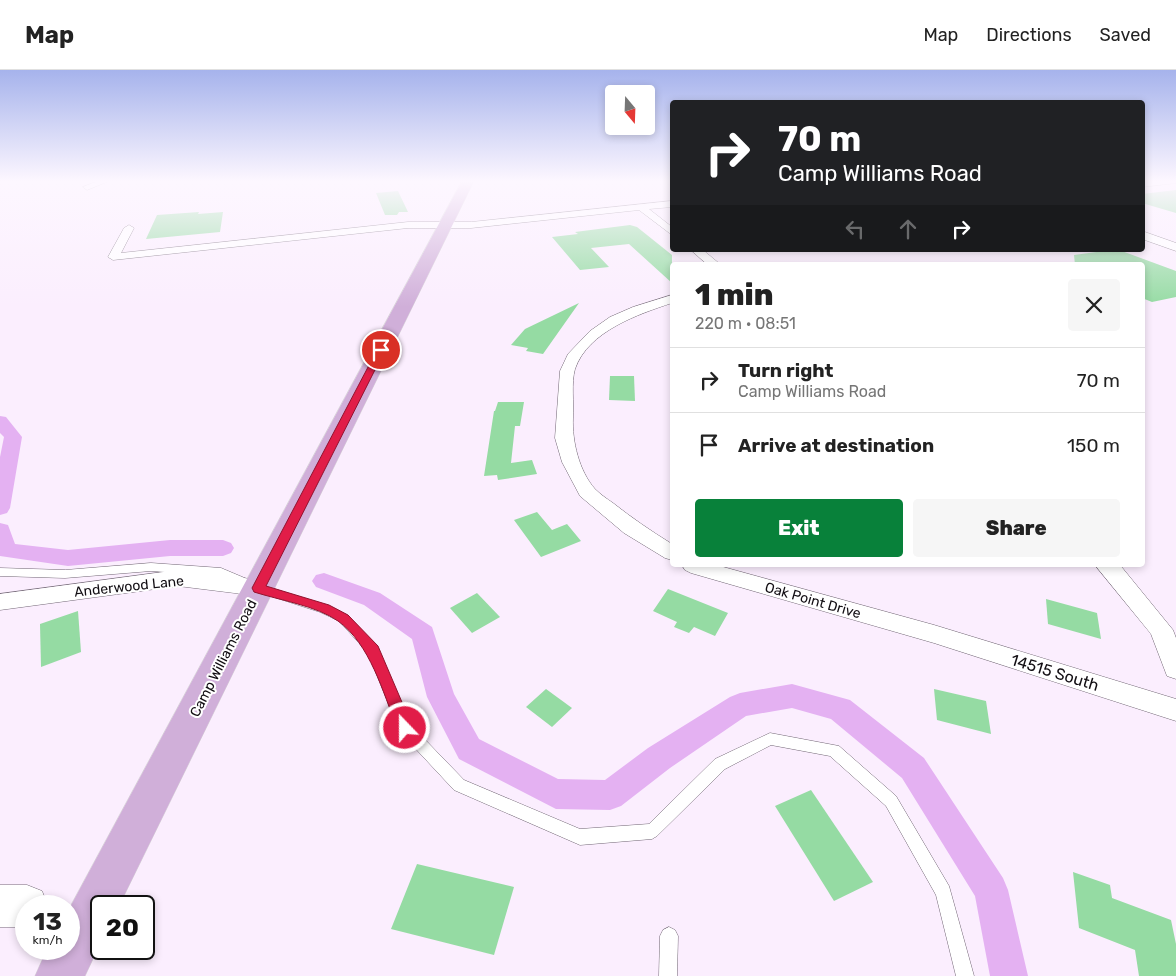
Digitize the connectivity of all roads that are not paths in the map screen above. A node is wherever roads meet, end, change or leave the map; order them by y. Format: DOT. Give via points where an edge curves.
graph roads {
  1 [pos="492,223"];
  2 [pos="445,225"];
  3 [pos="130,228"];
  4 [pos="1145,236"];
  5 [pos="1176,247"];
  6 [pos="699,252"];
  7 [pos="711,262"];
  8 [pos="670,300"];
  9 [pos="670,551"];
  10 [pos="699,567"];
  11 [pos="1108,567"];
  12 [pos="0,572"];
  13 [pos="259,588"];
  14 [pos="0,602"];
  15 [pos="934,634"];
  16 [pos="1176,669"];
  17 [pos="1176,710"];
  18 [pos="0,906"];
  19 [pos="15,906"];
  20 [pos="81,909"];
  21 [pos="669,936"];
  22 [pos="59,976"];
  23 [pos="668,976"];
  24 [pos="965,976"];
  1 -- 2 [label="street"];
  2 -- 3 [label="street" via="324,234 113,257"];
  2 -- 13 [label="main road, Camp Williams Road"];
  4 -- 5 [label="street"];
  6 -- 7 [label="street"];
  8 -- 9 [label="street" via="615,320 595,334 573,357 567,371 564,438 571,462 587,492 631,528"];
  10 -- 15 [label="street, Oak Point Drive"];
  11 -- 16 [label="street" via="1161,630"];
  12 -- 13 [label="lane" via="65,574 151,567 221,572"];
  13 -- 14 [label="street, Anderwood Lane" via="178,578"];
  13 -- 20 [label="main road, Camp Williams Road"];
  13 -- 24 [label="lane" via="343,618 373,650 405,728 459,785 580,837 652,831 720,764 770,739 834,750 891,801 943,892"];
  15 -- 17 [label="street, 14515 South"];
  18 -- 19 [label="street"];
  20 -- 22 [label="main road, Camp Williams Road"];
  21 -- 23 [label="lane"];
}
